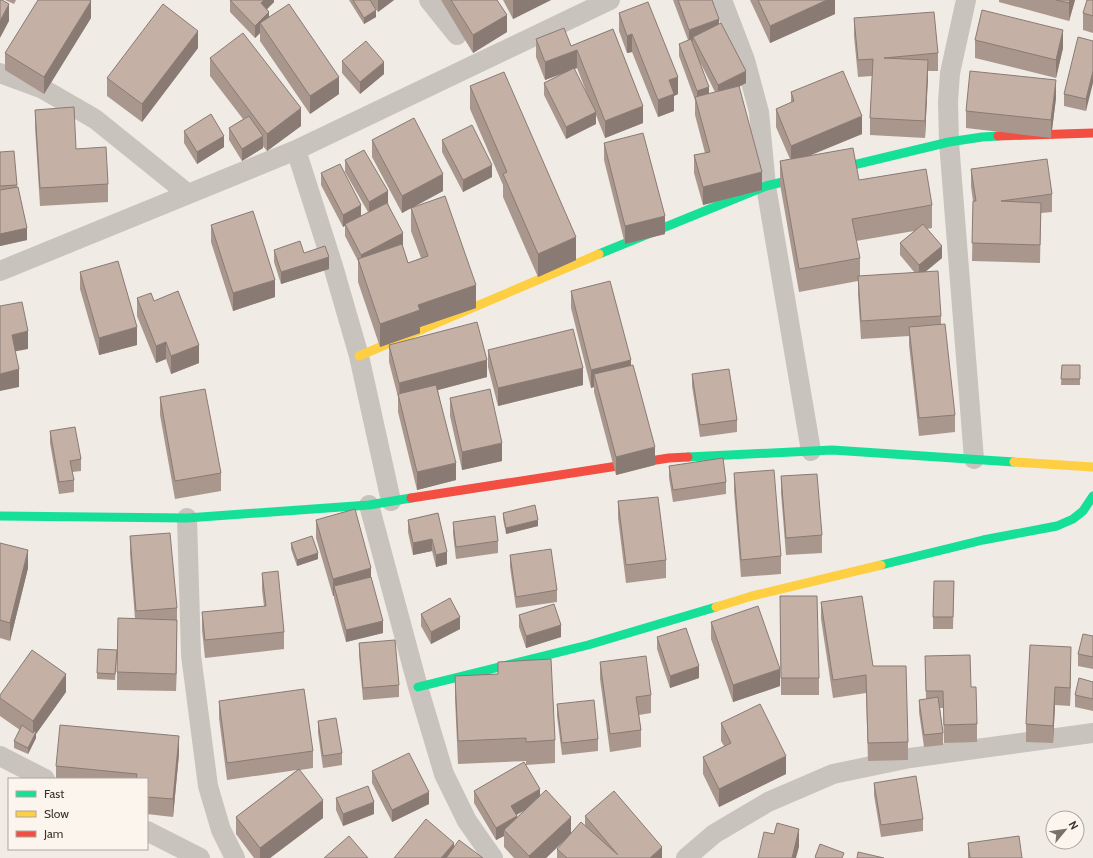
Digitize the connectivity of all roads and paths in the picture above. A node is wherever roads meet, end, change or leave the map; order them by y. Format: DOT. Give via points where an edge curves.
graph roads {
  1 [pos="429,0"];
  2 [pos="610,0"];
  3 [pos="722,0"];
  4 [pos="966,0"];
  5 [pos="457,35"];
  6 [pos="0,74"];
  7 [pos="1093,133"];
  8 [pos="949,142"];
  9 [pos="296,150"];
  10 [pos="766,186"];
  11 [pos="188,194"];
  12 [pos="0,271"];
  13 [pos="359,356"];
  14 [pos="811,451"];
  15 [pos="974,459"];
  16 [pos="1093,467"];
  17 [pos="1093,496"];
  18 [pos="391,501"];
  19 [pos="369,505"];
  20 [pos="0,516"];
  21 [pos="187,518"];
  22 [pos="418,687"];
  23 [pos="1093,733"];
  24 [pos="0,756"];
  25 [pos="43,778"];
  26 [pos="148,832"];
  27 [pos="200,858"];
  28 [pos="235,858"];
  29 [pos="493,858"];
  30 [pos="686,858"];
  1 -- 5 [label="street"];
  2 -- 9 [label="street"];
  3 -- 10 [label="street" via="745,60 760,112"];
  4 -- 8 [label="street" via="950,73"];
  6 -- 11 [label="street" via="43,89 95,119"];
  7 -- 8 [label="street" via="982,137"];
  8 -- 10 [label="street"];
  8 -- 15 [label="street"];
  9 -- 11 [label="street"];
  9 -- 13 [label="street"];
  10 -- 13 [label="street" via="551,273"];
  10 -- 14 [label="street"];
  11 -- 12 [label="street"];
  13 -- 18 [label="street"];
  14 -- 15 [label="street" via="832,450"];
  14 -- 18 [label="street" via="669,458"];
  15 -- 16 [label="street"];
  17 -- 22 [label="street" via="1083,511 1057,526 975,542 752,596 588,646"];
  18 -- 19 [label="street"];
  19 -- 21 [label="street"];
  19 -- 22 [label="street"];
  20 -- 21 [label="street"];
  21 -- 28 [label="street" via="191,655 208,786 221,830"];
  22 -- 29 [label="street" via="444,774 467,821"];
  23 -- 30 [label="street" via="910,758 833,774 768,802 714,834"];
  24 -- 25 [label="street"];
  26 -- 27 [label="street"];
}
